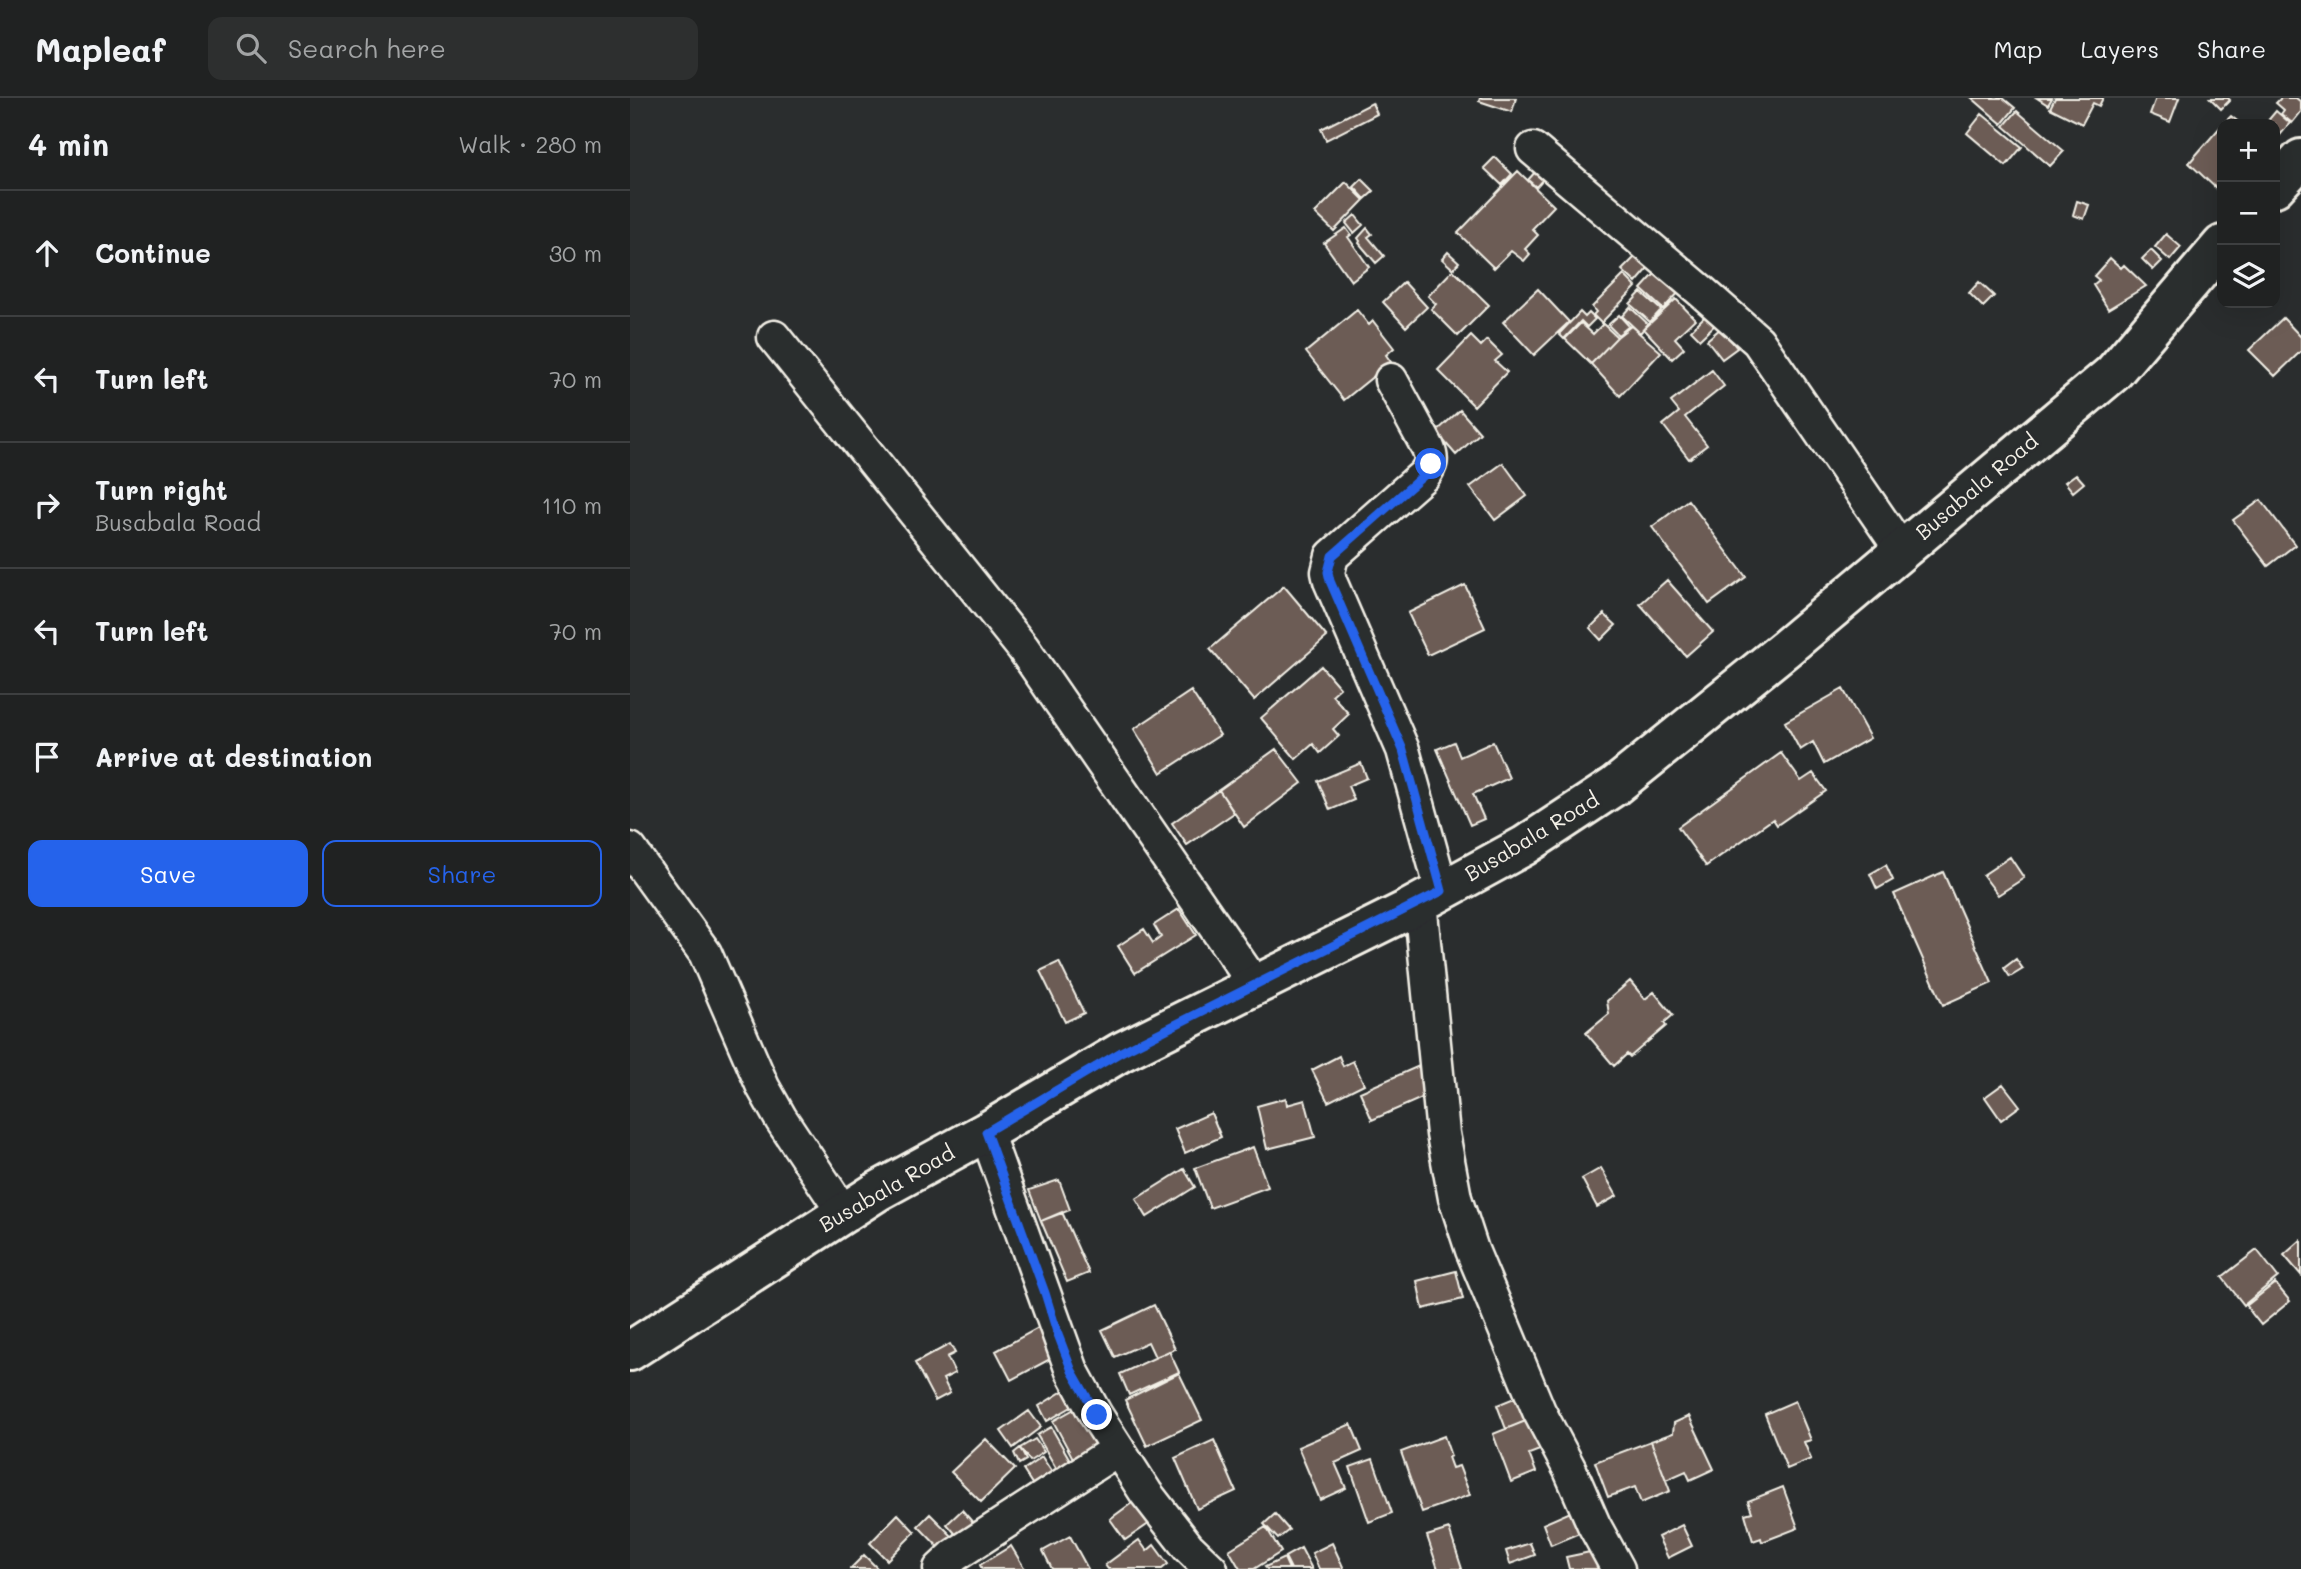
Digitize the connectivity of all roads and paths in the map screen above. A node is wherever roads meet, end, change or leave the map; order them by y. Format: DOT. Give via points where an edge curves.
graph roads {
  1 [pos="1533,149"];
  2 [pos="2301,159"];
  3 [pos="2280,182"];
  4 [pos="2217,251"];
  5 [pos="775,337"];
  6 [pos="1391,380"];
  7 [pos="1902,551"];
  8 [pos="630,849"];
  9 [pos="1431,897"];
  10 [pos="1255,985"];
  11 [pos="986,1132"];
  12 [pos="843,1212"];
  13 [pos="630,1351"];
  14 [pos="1118,1449"];
  15 [pos="940,1569"];
  16 [pos="1211,1569"];
  17 [pos="1618,1569"];
  1 -- 7 [label="street" via="1758,341"];
  2 -- 3 [label="street"];
  4 -- 7 [label="street, Busabala Road" via="2113,373"];
  5 -- 10 [label="street" via="1023,648"];
  6 -- 9 [label="street" via="1429,448 1431,464 1332,556 1328,572 1403,750"];
  7 -- 9 [label="street, Busabala Road" via="1615,786 1524,846"];
  8 -- 12 [label="street" via="705,953 763,1087"];
  9 -- 10 [label="street, Busabala Road"];
  9 -- 17 [label="street" via="1443,1134 1455,1198 1539,1410"];
  10 -- 11 [label="street, Busabala Road" via="1121,1052"];
  11 -- 12 [label="street, Busabala Road"];
  11 -- 14 [label="street" via="1072,1371"];
  12 -- 13 [label="street, Busabala Road"];
  14 -- 15 [label="street"];
  14 -- 16 [label="street" via="1146,1493"];
}
